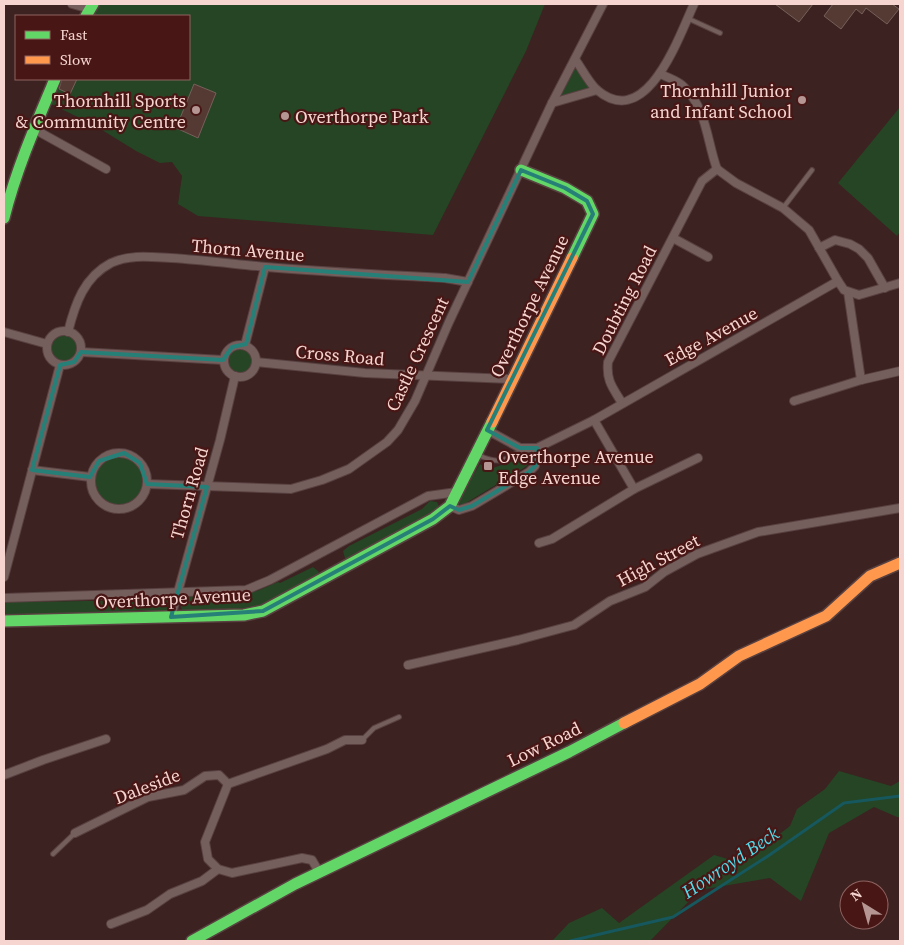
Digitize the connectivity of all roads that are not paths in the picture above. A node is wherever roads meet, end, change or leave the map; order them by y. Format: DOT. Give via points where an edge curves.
graph roads {
  1 [pos="72,4"];
  2 [pos="603,4"];
  3 [pos="694,4"];
  4 [pos="90,10"];
  5 [pos="687,18"];
  6 [pos="720,33"];
  7 [pos="575,59"];
  8 [pos="660,74"];
  9 [pos="55,80"];
  10 [pos="597,90"];
  11 [pos="552,103"];
  12 [pos="34,129"];
  13 [pos="106,169"];
  14 [pos="717,169"];
  15 [pos="521,170"];
  16 [pos="812,170"];
  17 [pos="6,201"];
  18 [pos="783,208"];
  19 [pos="4,218"];
  20 [pos="672,238"];
  21 [pos="819,248"];
  22 [pos="708,257"];
  23 [pos="265,267"];
  24 [pos="468,282"];
  25 [pos="838,282"];
  26 [pos="900,282"];
  27 [pos="885,288"];
  28 [pos="848,292"];
  29 [pos="4,332"];
  30 [pos="68,332"];
  31 [pos="47,344"];
  32 [pos="245,346"];
  33 [pos="81,352"];
  34 [pos="224,360"];
  35 [pos="256,362"];
  36 [pos="60,365"];
  37 [pos="900,371"];
  38 [pos="235,376"];
  39 [pos="426,376"];
  40 [pos="512,379"];
  41 [pos="861,380"];
  42 [pos="794,401"];
  43 [pos="622,403"];
  44 [pos="594,420"];
  45 [pos="487,430"];
  46 [pos="526,448"];
  47 [pos="537,448"];
  48 [pos="477,454"];
  49 [pos="698,458"];
  50 [pos="32,470"];
  51 [pos="90,477"];
  52 [pos="147,484"];
  53 [pos="207,487"];
  54 [pos="634,489"];
  55 [pos="457,492"];
  56 [pos="450,506"];
  57 [pos="900,508"];
  58 [pos="539,543"];
  59 [pos="900,563"];
  60 [pos="4,577"];
  61 [pos="177,592"];
  62 [pos="4,598"];
  63 [pos="171,617"];
  64 [pos="4,621"];
  65 [pos="408,665"];
  66 [pos="399,717"];
  67 [pos="106,739"];
  68 [pos="362,740"];
  69 [pos="4,775"];
  70 [pos="228,784"];
  71 [pos="75,833"];
  72 [pos="53,854"];
  73 [pos="218,870"];
  74 [pos="320,872"];
  75 [pos="111,924"];
  76 [pos="192,941"];
  1 -- 4 [label="street"];
  2 -- 7 [label="street, Castle Crescent"];
  3 -- 5 [label="street"];
  5 -- 6 [label="lane"];
  5 -- 8 [label="street"];
  7 -- 10 [label="street"];
  7 -- 11 [label="street, Castle Crescent"];
  8 -- 10 [label="street" via="642,94 629,101 614,100"];
  8 -- 14 [label="street" via="684,86 697,104"];
  9 -- 12 [label="street"];
  10 -- 11 [label="street"];
  11 -- 15 [label="street, Castle Crescent"];
  12 -- 13 [label="street"];
  12 -- 17 [label="street"];
  14 -- 18 [label="street"];
  14 -- 20 [label="street, Doubting Road" via="702,181"];
  15 -- 24 [label="street, Castle Crescent"];
  15 -- 40 [label="street, Overthorpe Avenue" via="587,201 593,214"];
  16 -- 18 [label="lane"];
  17 -- 19 [label="street"];
  18 -- 21 [label="street" via="808,230"];
  20 -- 22 [label="street, Doubting Road"];
  20 -- 43 [label="street, Doubting Road" via="608,362 606,374"];
  21 -- 25 [label="street"];
  21 -- 27 [label="street" via="835,240 859,249"];
  23 -- 24 [label="street, Thorn Avenue"];
  23 -- 30 [label="street, Thorn Avenue" via="143,256 126,258 99,271 87,283 78,296"];
  23 -- 32 [label="street"];
  24 -- 39 [label="street, Castle Crescent"];
  25 -- 28 [label="street"];
  25 -- 43 [label="street, Edge Avenue"];
  26 -- 27 [label="street"];
  27 -- 28 [label="street" via="859,295"];
  28 -- 41 [label="street"];
  29 -- 31 [label="street"];
  30 -- 31 [label="street" via="57,332"];
  30 -- 33 [label="street" via="78,339"];
  31 -- 36 [label="street" via="49,358"];
  32 -- 34 [label="street" via="232,347"];
  32 -- 35 [label="street" via="253,352"];
  33 -- 34 [label="street"];
  33 -- 36 [label="street" via="74,362"];
  34 -- 38 [label="street" via="228,371"];
  35 -- 38 [label="street" via="248,374"];
  35 -- 39 [label="street, Cross Road"];
  36 -- 50 [label="street"];
  37 -- 41 [label="street"];
  38 -- 53 [label="street, Thorn Road"];
  39 -- 40 [label="street, Cross Road"];
  39 -- 53 [label="street, Castle Crescent" via="398,430 373,453 349,468 291,489"];
  40 -- 45 [label="street, Overthorpe Avenue"];
  41 -- 42 [label="street"];
  43 -- 44 [label="street, Edge Avenue"];
  44 -- 47 [label="street, Edge Avenue"];
  44 -- 54 [label="street"];
  45 -- 46 [label="street, Edge Avenue" via="520,448"];
  45 -- 48 [label="street, Overthorpe Avenue"];
  46 -- 47 [label="street, Edge Avenue"];
  46 -- 48 [label="lane" via="509,458 492,462"];
  47 -- 56 [label="street" via="535,466 528,472 472,506 459,510"];
  48 -- 55 [label="street, Overthorpe Avenue"];
  49 -- 54 [label="street"];
  50 -- 51 [label="street"];
  50 -- 60 [label="street"];
  51 -- 52 [label="street" via="106,455 124,453 140,463 146,473"];
  51 -- 52 [label="street" via="96,499 115,510 136,504"];
  52 -- 53 [label="street, Castle Crescent"];
  53 -- 61 [label="street, Thorn Road"];
  54 -- 58 [label="street" via="552,539"];
  55 -- 56 [label="street, Overthorpe Avenue"];
  55 -- 61 [label="street, Overthorpe Avenue" via="428,496 246,590"];
  56 -- 63 [label="street, Overthorpe Avenue" via="433,519 263,611 244,615"];
  57 -- 65 [label="street, High Street" via="758,532 697,554 645,587 610,601 574,625"];
  59 -- 74 [label="street, Low Road" via="870,576 826,616 739,656 700,684 569,752"];
  61 -- 62 [label="street, Overthorpe Avenue"];
  61 -- 63 [label="street, Thorn Road"];
  63 -- 64 [label="street, Overthorpe Avenue"];
  66 -- 68 [label="lane" via="374,728"];
  67 -- 69 [label="street"];
  68 -- 70 [label="street" via="345,740 327,750"];
  70 -- 71 [label="street, Daleside" via="219,775 205,776 184,790 148,797"];
  70 -- 73 [label="street" via="205,842 208,859"];
  71 -- 72 [label="lane"];
  73 -- 74 [label="street" via="232,873 302,858 312,860"];
  73 -- 75 [label="street" via="202,881 170,894 147,910"];
  74 -- 76 [label="street, Low Road"];
}
